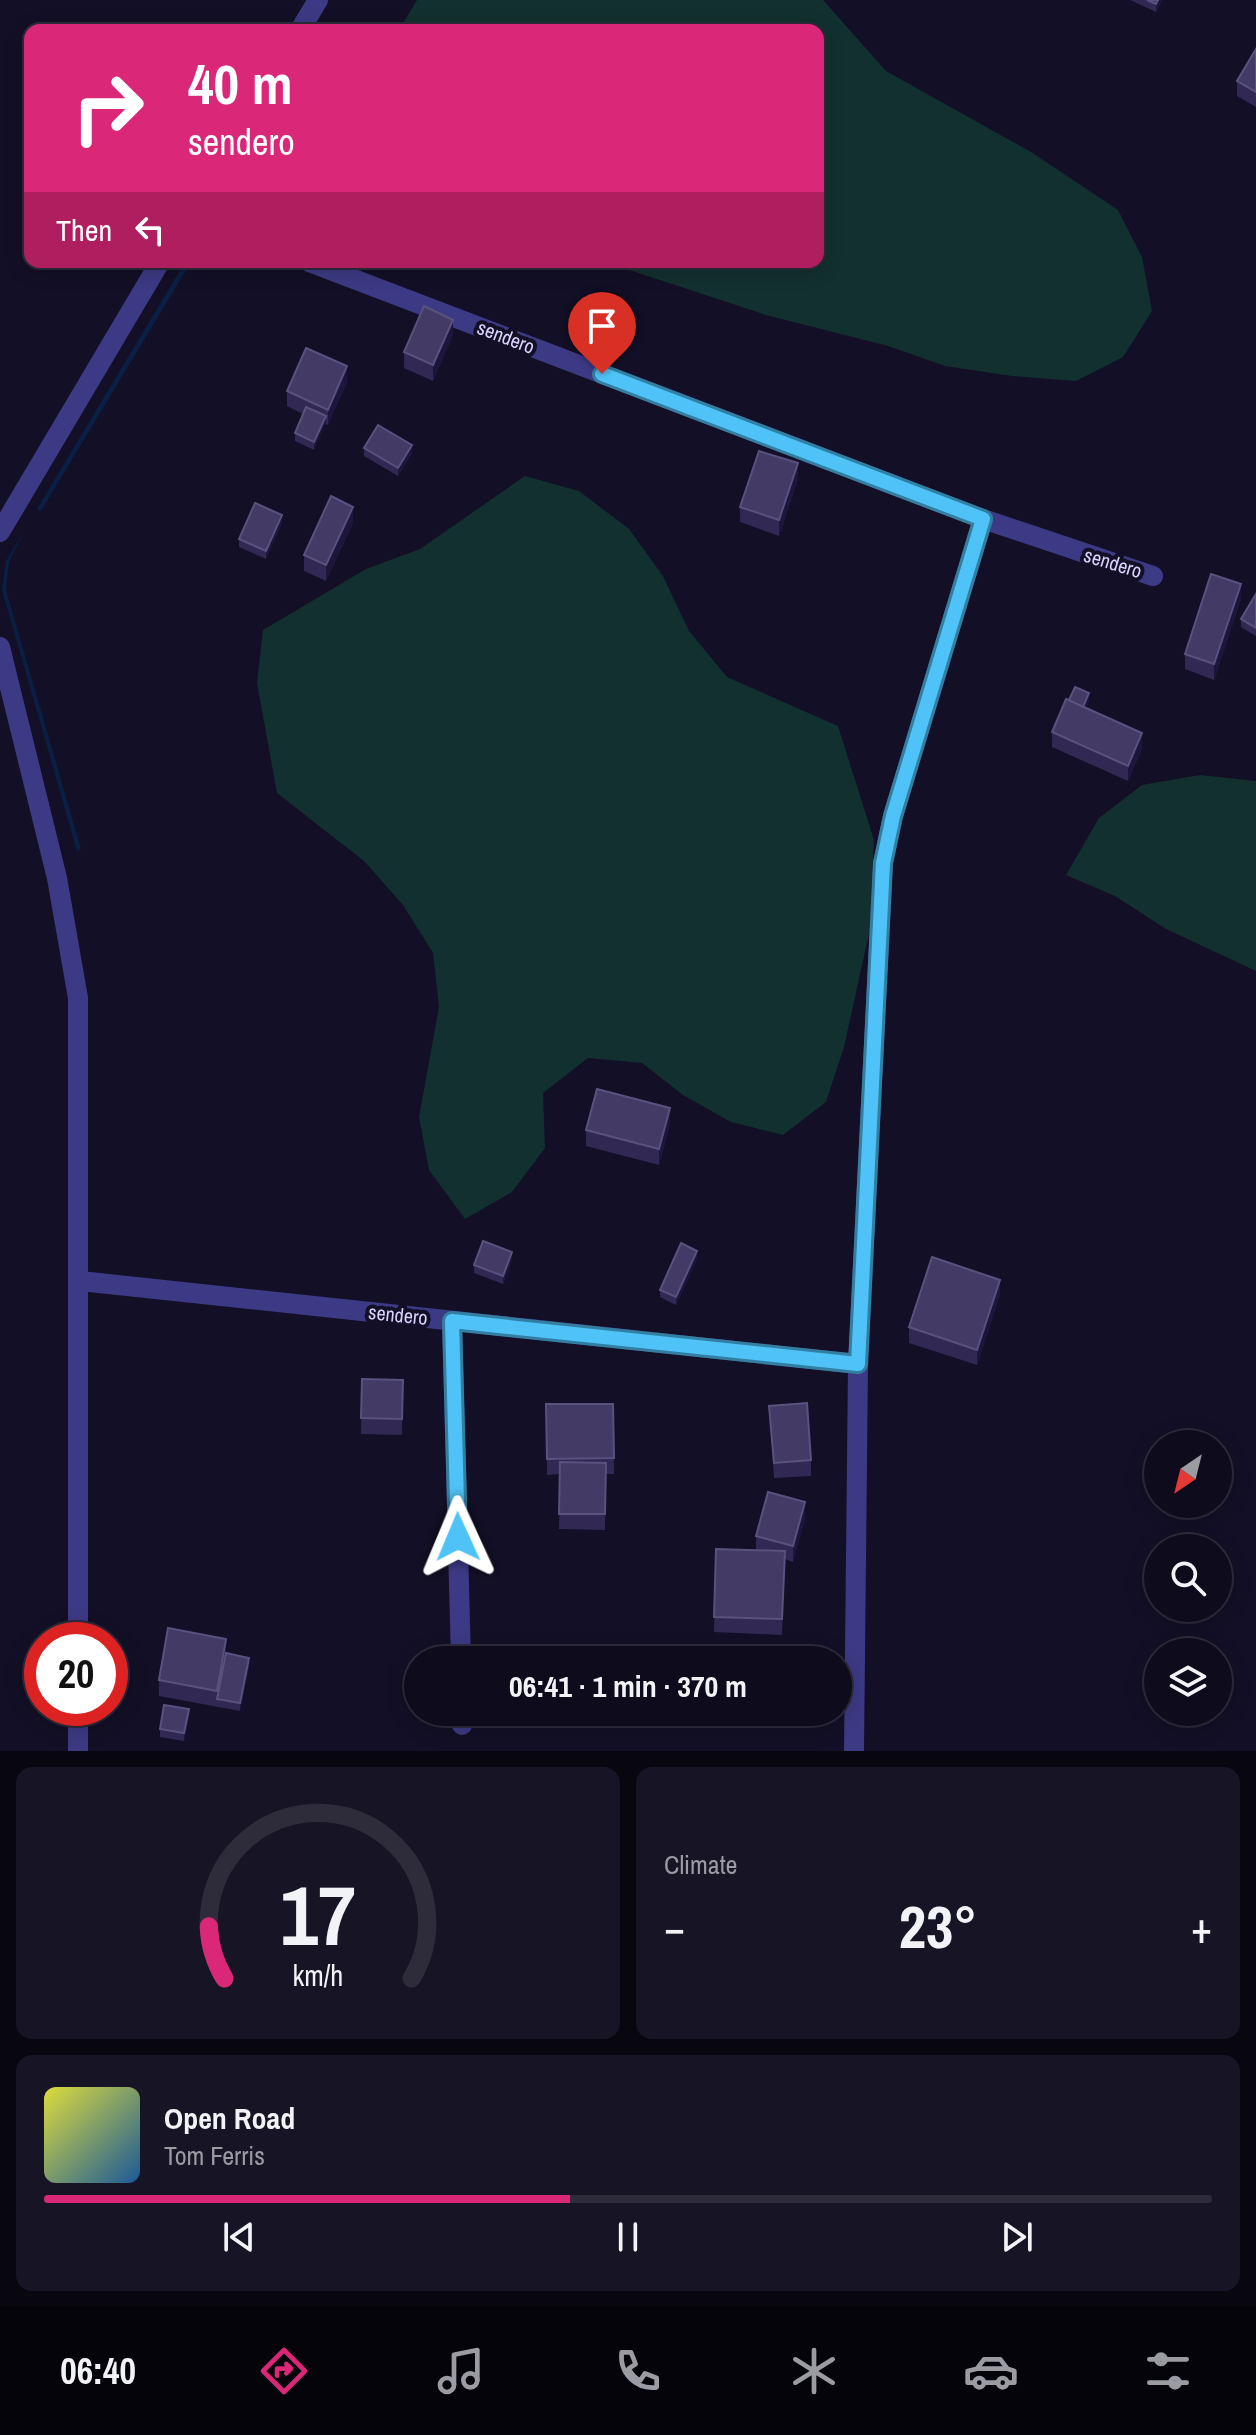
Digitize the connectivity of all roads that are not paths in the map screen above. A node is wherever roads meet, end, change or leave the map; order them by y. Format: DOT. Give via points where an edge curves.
graph roads {
  1 [pos="318,0"];
  2 [pos="304,24"];
  3 [pos="156,268"];
  4 [pos="325,268"];
  5 [pos="983,519"];
  6 [pos="0,532"];
  7 [pos="1153,576"];
  8 [pos="0,647"];
  9 [pos="80,1281"];
  10 [pos="452,1321"];
  11 [pos="858,1364"];
  12 [pos="78,1622"];
  13 [pos="461,1646"];
  14 [pos="78,1726"];
  15 [pos="78,1751"];
  16 [pos="854,1751"];
  1 -- 2 [label="street"];
  3 -- 6 [label="street"];
  4 -- 5 [label="street, sendero"];
  5 -- 7 [label="street, sendero"];
  5 -- 11 [label="street" via="883,863"];
  8 -- 9 [label="street" via="57,878 78,998"];
  9 -- 10 [label="street, sendero"];
  9 -- 12 [label="street"];
  10 -- 11 [label="street, sendero"];
  10 -- 13 [label="street"];
  11 -- 16 [label="street"];
  14 -- 15 [label="street"];
}
